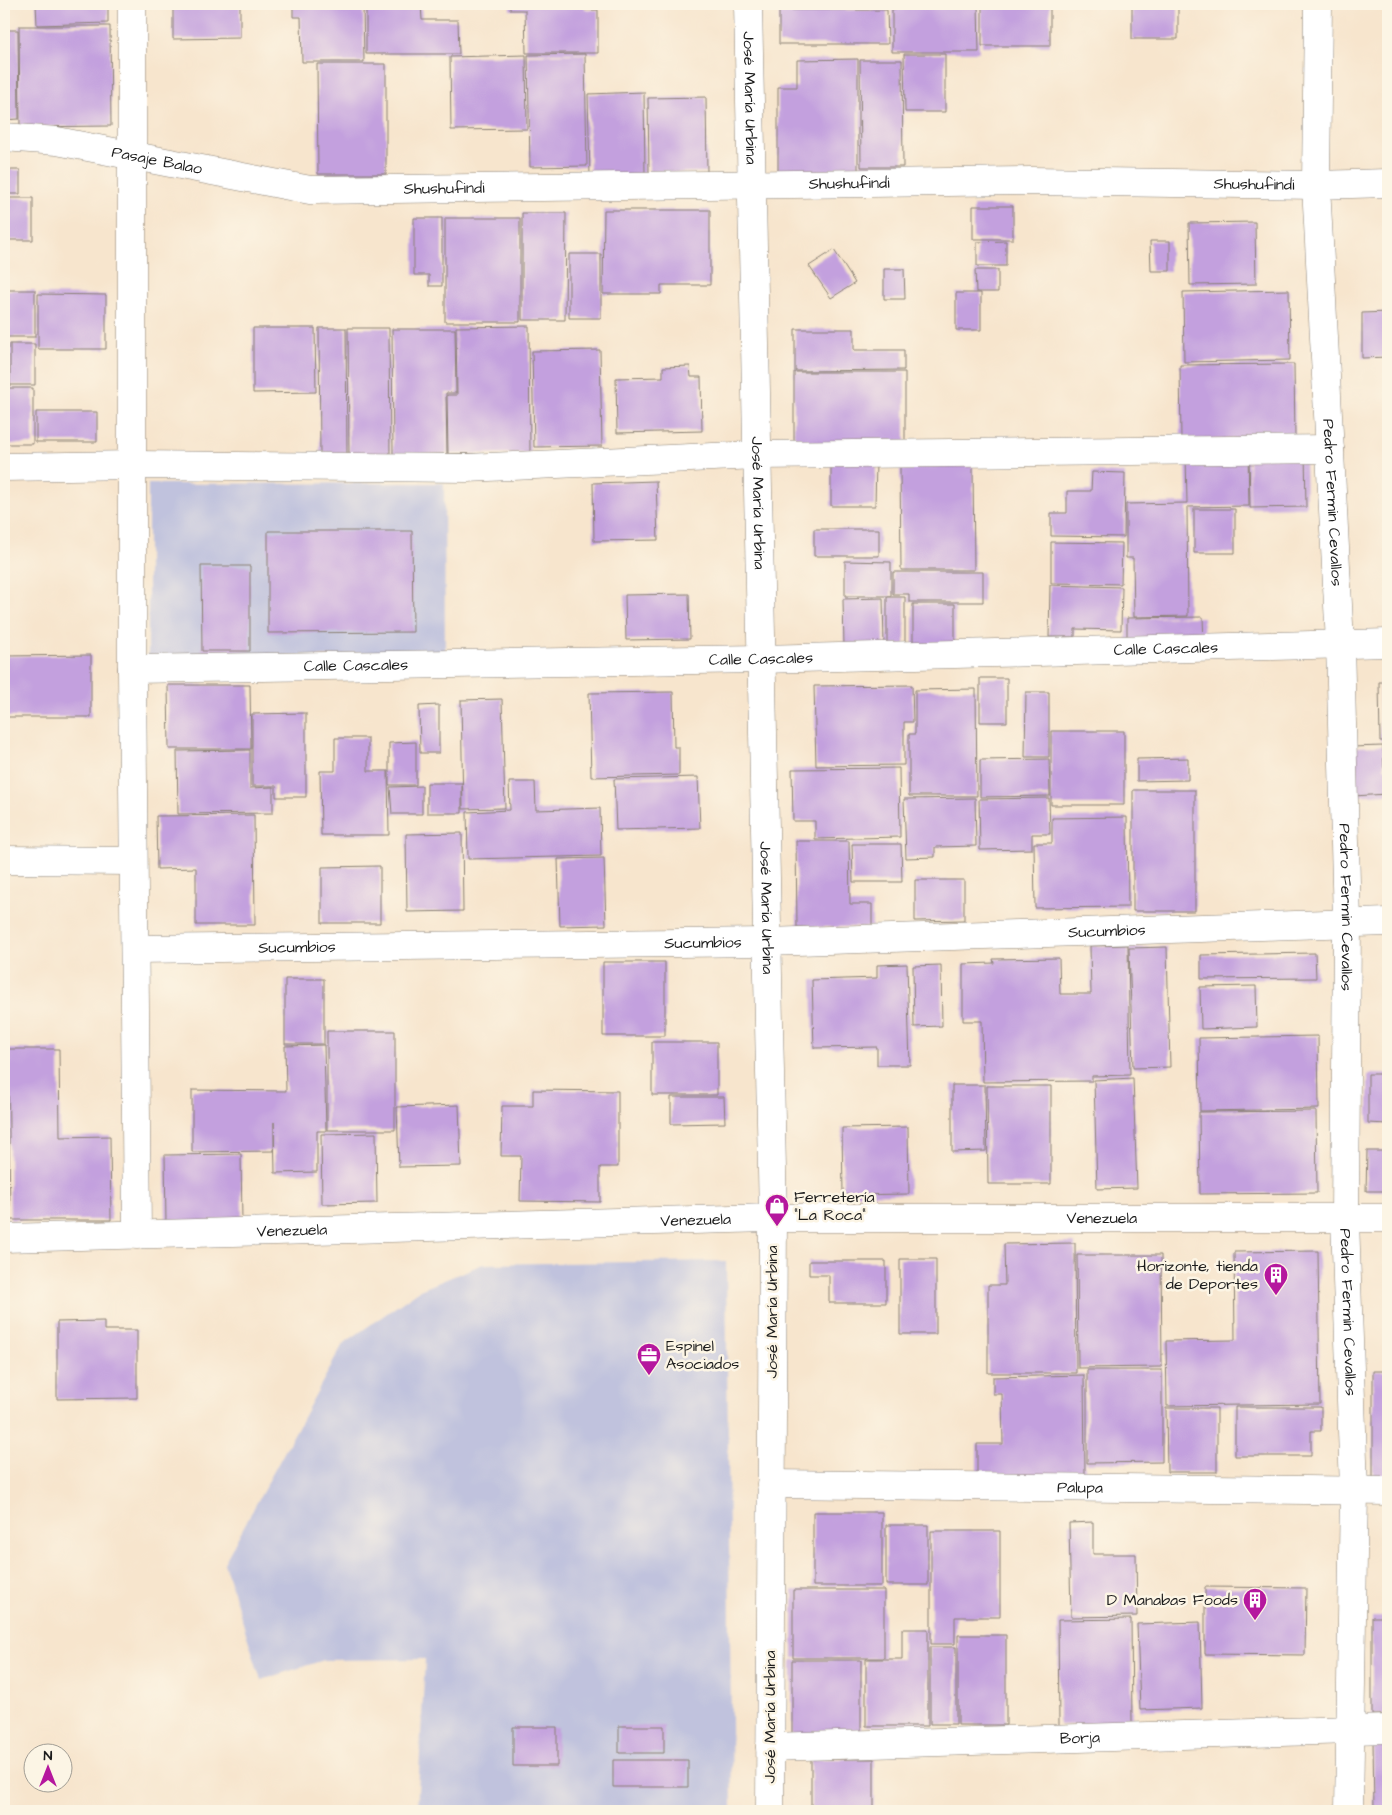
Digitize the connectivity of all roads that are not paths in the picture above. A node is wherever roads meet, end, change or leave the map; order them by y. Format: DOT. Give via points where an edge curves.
graph roads {
  1 [pos="132,4"];
  2 [pos="748,4"];
  3 [pos="1318,4"];
  4 [pos="4,136"];
  5 [pos="133,156"];
  6 [pos="1388,183"];
  7 [pos="1316,185"];
  8 [pos="752,186"];
  9 [pos="310,190"];
  10 [pos="1330,449"];
  11 [pos="757,455"];
  12 [pos="134,465"];
  13 [pos="4,467"];
  14 [pos="1340,643"];
  15 [pos="1388,643"];
  16 [pos="762,659"];
  17 [pos="132,669"];
  18 [pos="4,860"];
  19 [pos="133,861"];
  20 [pos="1388,922"];
  21 [pos="1347,923"];
  22 [pos="767,942"];
  23 [pos="135,950"];
  24 [pos="773,1218"];
  25 [pos="1388,1218"];
  26 [pos="1345,1219"];
  27 [pos="137,1236"];
  28 [pos="4,1238"];
  29 [pos="771,1484"];
  30 [pos="1354,1490"];
  31 [pos="1388,1491"];
  32 [pos="1349,1729"];
  33 [pos="1388,1729"];
  34 [pos="770,1748"];
  35 [pos="770,1811"];
  36 [pos="1349,1811"];
  1 -- 5 [label="street"];
  2 -- 8 [label="street, José María Urbina"];
  3 -- 7 [label="street, Pedro Fermin Cevallos"];
  4 -- 5 [label="street, Pasaje Balao" via="57,141"];
  5 -- 9 [label="street, Pasaje Balao"];
  5 -- 12 [label="street"];
  6 -- 7 [label="street, Shushufindi"];
  7 -- 8 [label="street, Shushufindi" via="1031,181"];
  7 -- 10 [label="street, Pedro Fermin Cevallos"];
  8 -- 9 [label="street, Shushufindi"];
  8 -- 11 [label="street, José María Urbina"];
  10 -- 11 [label="street"];
  10 -- 14 [label="street, Pedro Fermin Cevallos"];
  11 -- 12 [label="street" via="467,468"];
  11 -- 16 [label="street, José María Urbina"];
  12 -- 13 [label="street"];
  12 -- 17 [label="street"];
  14 -- 15 [label="street, Calle Cascales"];
  14 -- 16 [label="street, Calle Cascales"];
  14 -- 21 [label="street, Pedro Fermin Cevallos"];
  16 -- 17 [label="street, Calle Cascales"];
  16 -- 22 [label="street, José María Urbina"];
  17 -- 19 [label="street"];
  18 -- 19 [label="street"];
  19 -- 23 [label="street"];
  20 -- 21 [label="street, Sucumbios"];
  21 -- 22 [label="street, Sucumbios"];
  21 -- 26 [label="street, Pedro Fermin Cevallos"];
  22 -- 23 [label="street, Sucumbios"];
  22 -- 24 [label="street, José María Urbina"];
  23 -- 27 [label="street"];
  24 -- 26 [label="street, Venezuela"];
  24 -- 27 [label="street, Venezuela"];
  24 -- 29 [label="street, José María Urbina"];
  25 -- 26 [label="street, Venezuela"];
  26 -- 30 [label="street, Pedro Fermin Cevallos"];
  27 -- 28 [label="street, Venezuela"];
  29 -- 30 [label="street, Palupa"];
  29 -- 34 [label="street, José María Urbina"];
  30 -- 31 [label="street, Palupa"];
  30 -- 32 [label="street, Pedro Fermin Cevallos"];
  32 -- 33 [label="street, Borja"];
  32 -- 34 [label="street, Borja"];
  32 -- 36 [label="street, Pedro Fermin Cevallos"];
  34 -- 35 [label="street, José María Urbina"];
}
